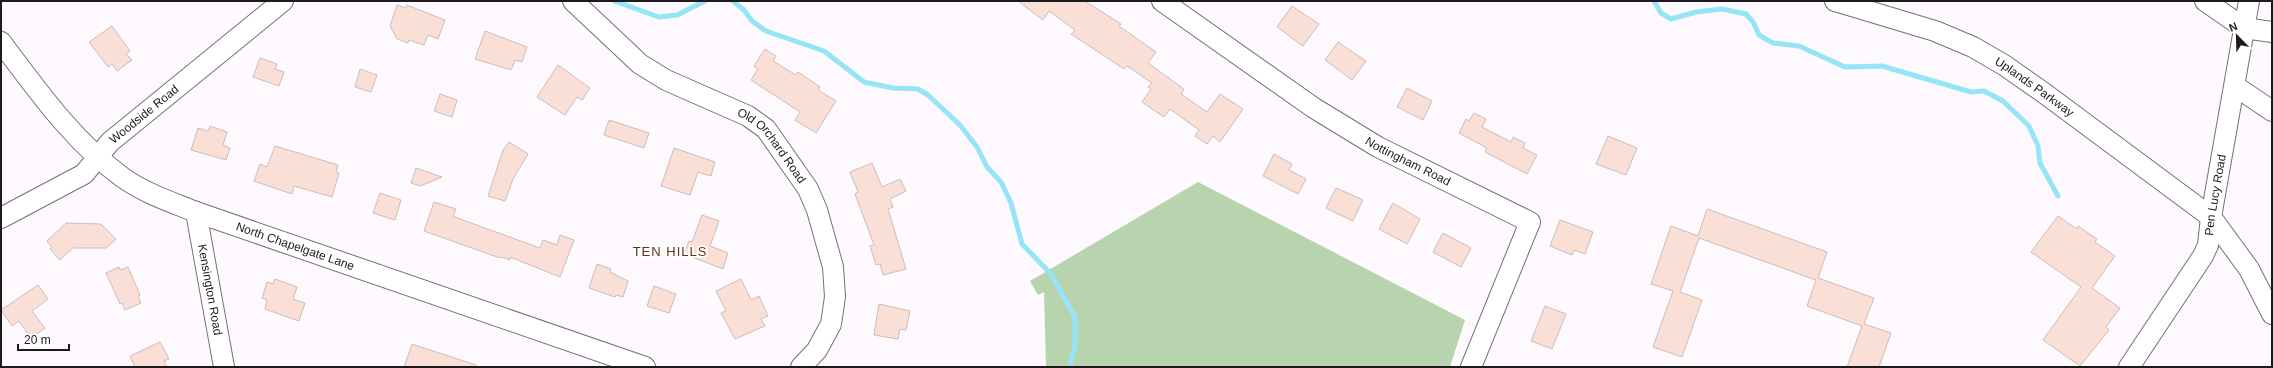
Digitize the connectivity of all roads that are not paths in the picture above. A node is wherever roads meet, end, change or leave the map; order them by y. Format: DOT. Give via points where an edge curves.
graph roads {
  1 [pos="283,1"];
  2 [pos="573,1"];
  3 [pos="1162,1"];
  4 [pos="1835,1"];
  5 [pos="2205,1"];
  6 [pos="2249,1"];
  7 [pos="2244,28"];
  8 [pos="2272,32"];
  9 [pos="1,42"];
  10 [pos="2235,86"];
  11 [pos="2272,111"];
  12 [pos="97,157"];
  13 [pos="196,212"];
  14 [pos="2211,217"];
  15 [pos="1,218"];
  16 [pos="2272,314"];
  17 [pos="224,367"];
  18 [pos="645,367"];
  19 [pos="801,367"];
  20 [pos="1471,367"];
  21 [pos="2129,367"];
  1 -- 12 [label="street, Woodside Road" via="110,142"];
  2 -- 19 [label="street, Old Orchard Road" via="640,64 666,80 748,116 766,129 808,189 817,210 833,268 835,297 831,324 817,350"];
  3 -- 20 [label="street, Nottingham Road" via="1314,108 1378,147 1530,222"];
  4 -- 14 [label="street, Uplands Parkway" via="1935,31 1973,47 2004,65"];
  5 -- 7 [label="street"];
  6 -- 7 [label="street, Pen Lucy Road"];
  7 -- 8 [label="street"];
  7 -- 10 [label="street, Pen Lucy Road"];
  9 -- 12 [label="street, North Chapelgate Lane" via="62,121"];
  10 -- 11 [label="street"];
  10 -- 14 [label="street, Pen Lucy Road"];
  12 -- 13 [label="street, North Chapelgate Lane" via="123,178"];
  12 -- 15 [label="street, Woodside Road" via="84,174"];
  13 -- 17 [label="street, Kensington Road"];
  13 -- 18 [label="street, North Chapelgate Lane"];
  14 -- 16 [label="street, Uplands Parkway" via="2249,269"];
  14 -- 21 [label="street, Pen Lucy Road" via="2208,245 2203,256"];
}
